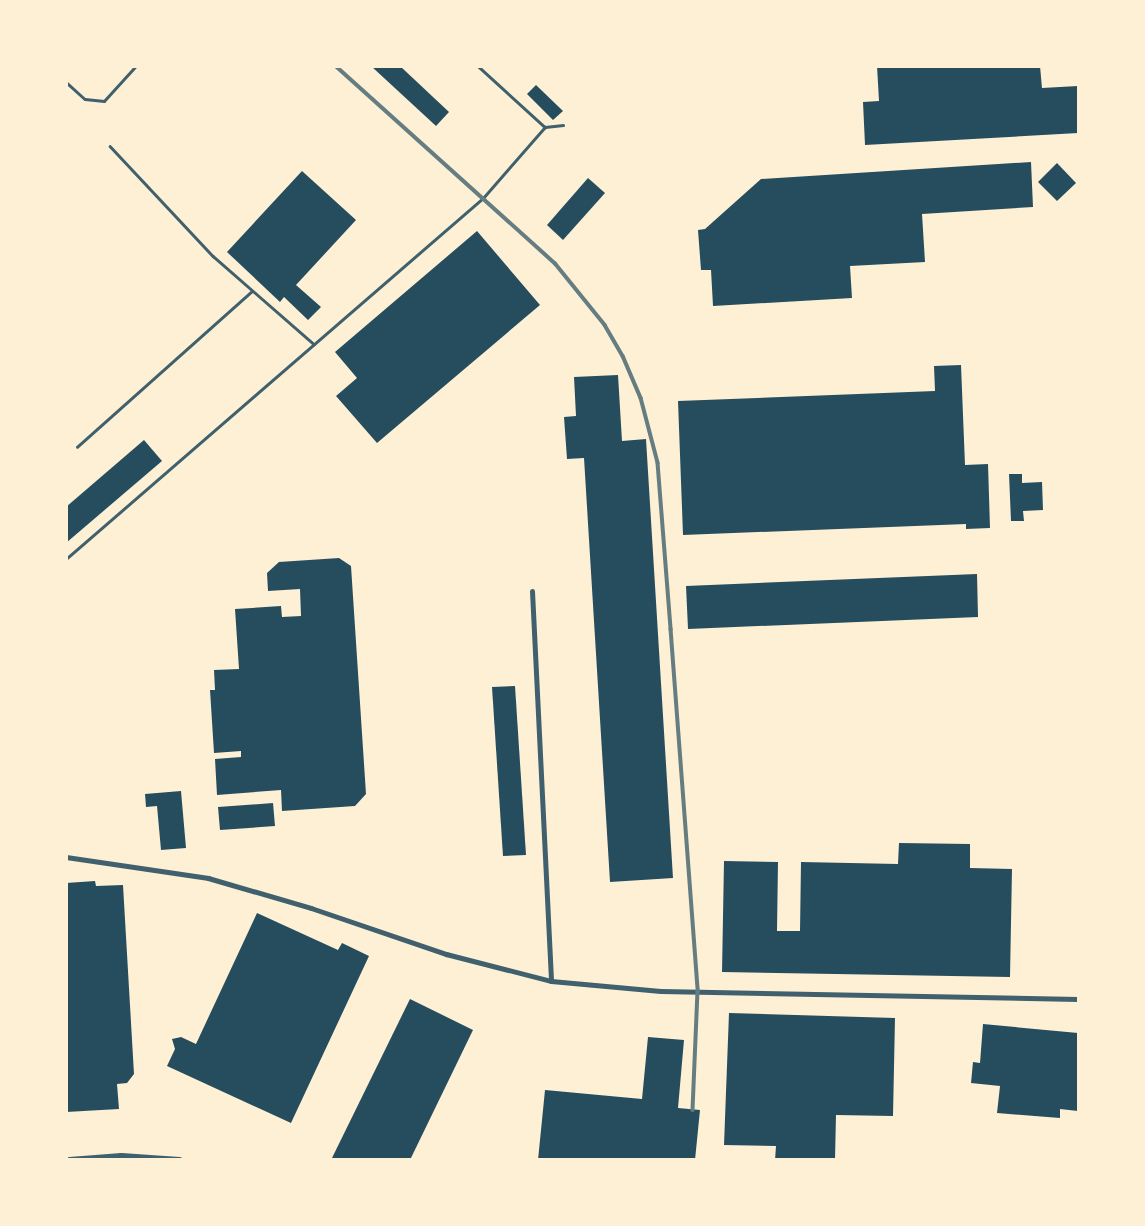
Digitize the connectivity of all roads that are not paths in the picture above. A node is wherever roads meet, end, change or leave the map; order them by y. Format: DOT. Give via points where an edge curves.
graph roads {
  1 [pos="136,66"];
  2 [pos="478,66"];
  3 [pos="66,82"];
  4 [pos="563,125"];
  5 [pos="545,127"];
  6 [pos="110,146"];
  7 [pos="252,291"];
  8 [pos="314,344"];
  9 [pos="77,447"];
  10 [pos="66,559"];
  11 [pos="532,591"];
  12 [pos="66,857"];
  13 [pos="551,981"];
  14 [pos="1079,999"];
  15 [pos="69,1160"];
  16 [pos="179,1160"];
  1 -- 3 [label="lane" via="104,101 85,99"];
  2 -- 5 [label="lane"];
  4 -- 5 [label="lane"];
  5 -- 8 [label="lane" via="483,198"];
  6 -- 7 [label="lane" via="213,257"];
  7 -- 8 [label="lane"];
  7 -- 9 [label="lane"];
  8 -- 10 [label="lane"];
  11 -- 13 [label="street"];
  12 -- 13 [label="street" via="208,878 446,954"];
  13 -- 14 [label="street" via="661,990"];
  15 -- 16 [label="street" via="158,1156"];
}
